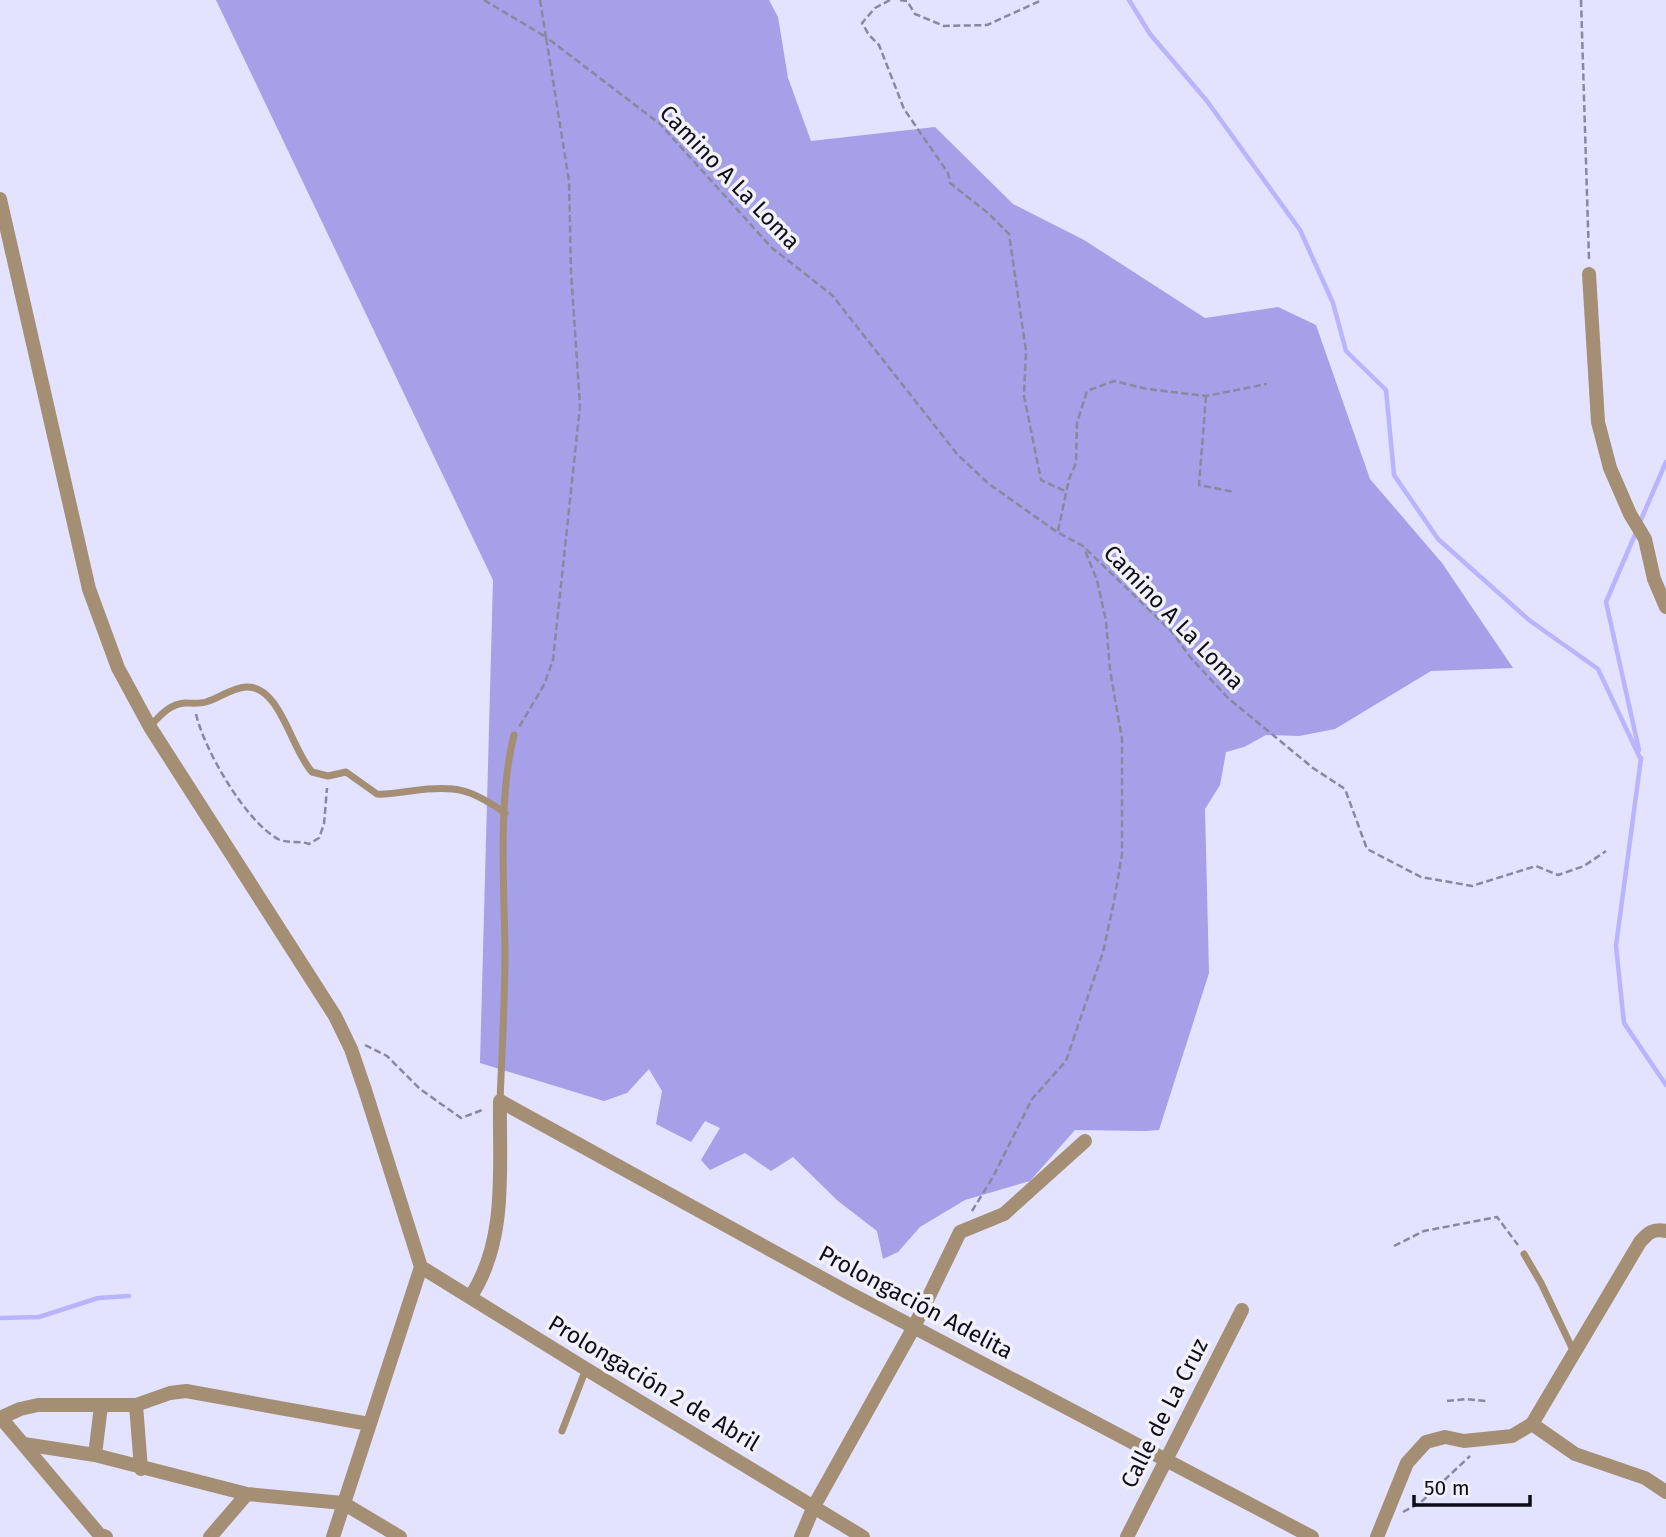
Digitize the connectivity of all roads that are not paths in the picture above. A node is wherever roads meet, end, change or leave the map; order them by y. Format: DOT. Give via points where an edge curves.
graph roads {
  1 [pos="0,199"];
  2 [pos="1589,274"];
  3 [pos="1666,607"];
  4 [pos="150,727"];
  5 [pos="514,736"];
  6 [pos="505,813"];
  7 [pos="500,1101"];
  8 [pos="1085,1141"];
  9 [pos="1666,1231"];
  10 [pos="1524,1254"];
  11 [pos="421,1267"];
  12 [pos="471,1296"];
  13 [pos="1242,1310"];
  14 [pos="914,1327"];
  15 [pos="1574,1353"];
  16 [pos="586,1369"];
  17 [pos="136,1405"];
  18 [pos="101,1406"];
  19 [pos="1,1418"];
  20 [pos="369,1424"];
  21 [pos="1532,1424"];
  22 [pos="562,1431"];
  23 [pos="24,1444"];
  24 [pos="95,1455"];
  25 [pos="1166,1460"];
  26 [pos="142,1469"];
  27 [pos="1666,1492"];
  28 [pos="247,1493"];
  29 [pos="343,1503"];
  30 [pos="814,1506"];
  31 [pos="106,1537"];
  32 [pos="210,1537"];
  33 [pos="333,1537"];
  34 [pos="400,1537"];
  35 [pos="801,1537"];
  36 [pos="863,1537"];
  37 [pos="1127,1537"];
  38 [pos="1312,1537"];
  39 [pos="1377,1537"];
  1 -- 4 [label="street" via="89,589 118,668"];
  2 -- 3 [label="street" via="1598,422 1610,468 1645,539"];
  4 -- 6 [label="lane" via="171,707 250,687 273,699 312,772 328,776 346,772 377,794 463,789"];
  4 -- 11 [label="street" via="335,1016 351,1049"];
  5 -- 6 [label="lane"];
  6 -- 7 [label="lane"];
  7 -- 12 [label="street" via="498,1228 488,1267"];
  7 -- 14 [label="street, Prolongación Adelita"];
  8 -- 14 [label="street" via="1004,1213 960,1232"];
  9 -- 15 [label="street" via="1648,1232 1640,1242"];
  10 -- 15 [label="lane"];
  11 -- 12 [label="street, Prolongación 2 de Abril"];
  11 -- 20 [label="street"];
  12 -- 16 [label="street, Prolongación 2 de Abril"];
  13 -- 25 [label="street, Calle de La Cruz"];
  14 -- 25 [label="street, Prolongación Adelita"];
  14 -- 30 [label="street"];
  15 -- 21 [label="street"];
  16 -- 22 [label="lane"];
  16 -- 30 [label="street, Prolongación 2 de Abril"];
  17 -- 18 [label="street"];
  17 -- 20 [label="street" via="186,1391"];
  17 -- 26 [label="street"];
  18 -- 19 [label="street" via="38,1405"];
  18 -- 24 [label="street"];
  19 -- 23 [label="street"];
  20 -- 29 [label="street"];
  21 -- 27 [label="street" via="1575,1454 1645,1478"];
  21 -- 39 [label="street" via="1512,1436 1426,1441 1407,1463"];
  23 -- 24 [label="street"];
  23 -- 31 [label="street"];
  24 -- 26 [label="street"];
  25 -- 37 [label="street, Calle de La Cruz"];
  25 -- 38 [label="street, Prolongación Adelita"];
  26 -- 28 [label="street"];
  28 -- 29 [label="street"];
  28 -- 32 [label="street"];
  29 -- 33 [label="street"];
  29 -- 34 [label="street"];
  30 -- 35 [label="street"];
  30 -- 36 [label="street, Prolongación 2 de Abril"];
}
